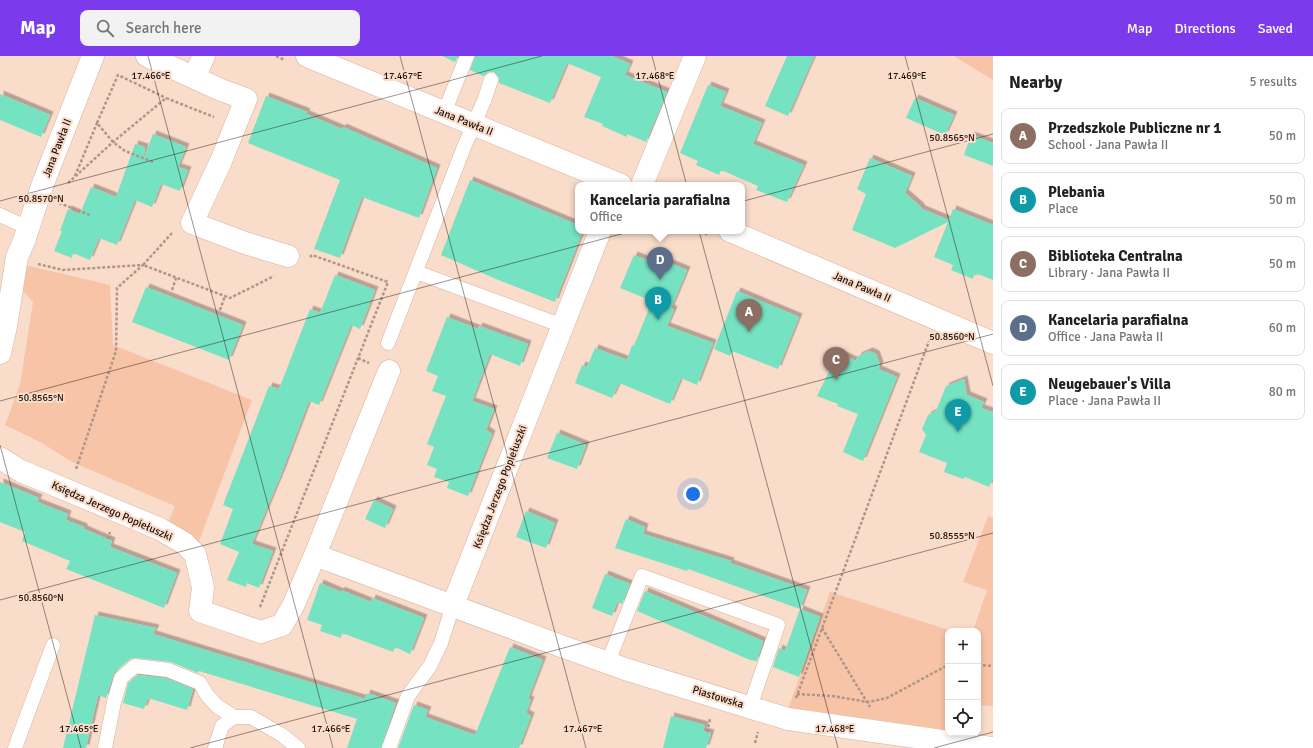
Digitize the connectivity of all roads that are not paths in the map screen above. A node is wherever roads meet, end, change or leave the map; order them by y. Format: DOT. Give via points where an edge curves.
graph roads {
  1 [pos="93,56"];
  2 [pos="147,56"];
  3 [pos="204,56"];
  4 [pos="467,56"];
  5 [pos="695,56"];
  6 [pos="314,57"];
  7 [pos="194,77"];
  8 [pos="491,80"];
  9 [pos="444,112"];
  10 [pos="474,125"];
  11 [pos="612,182"];
  12 [pos="643,182"];
  13 [pos="0,215"];
  14 [pos="599,234"];
  15 [pos="737,234"];
  16 [pos="17,244"];
  17 [pos="297,257"];
  18 [pos="416,272"];
  19 [pos="563,326"];
  20 [pos="992,340"];
  21 [pos="388,343"];
  22 [pos="0,353"];
  23 [pos="389,371"];
  24 [pos="0,458"];
  25 [pos="315,555"];
  26 [pos="453,605"];
  27 [pos="52,646"];
  28 [pos="608,662"];
  29 [pos="750,707"];
  30 [pos="234,718"];
  31 [pos="280,742"];
  32 [pos="15,748"];
  33 [pos="105,748"];
  34 [pos="215,748"];
  35 [pos="298,748"];
  36 [pos="390,748"];
  37 [pos="993,748"];
  1 -- 16 [label="street, Jana Pawła II"];
  2 -- 7 [label="street"];
  3 -- 7 [label="street"];
  4 -- 9 [label="lane"];
  5 -- 12 [label="street"];
  6 -- 9 [label="street, Jana Pawła II"];
  7 -- 17 [label="street" via="246,100 192,223 245,243"];
  8 -- 10 [label="lane"];
  9 -- 10 [label="street, Jana Pawła II"];
  10 -- 11 [label="street, Jana Pawła II"];
  10 -- 18 [label="lane"];
  13 -- 16 [label="lane"];
  14 -- 19 [label="street, Księdza Jerzego Popiełuszki"];
  15 -- 20 [label="street, Jana Pawła II"];
  16 -- 22 [label="street, Jana Pawła II"];
  18 -- 19 [label="lane"];
  18 -- 21 [label="lane"];
  19 -- 26 [label="street, Księdza Jerzego Popiełuszki"];
  23 -- 25 [label="street, Księdza Jerzego Popiełuszki"];
  24 -- 25 [label="street, Księdza Jerzego Popiełuszki" via="21,470 160,530 184,543 195,554 199,570 203,588 200,611 261,632 282,626 294,606"];
  25 -- 26 [label="street"];
  26 -- 28 [label="street, Piastowska"];
  26 -- 36 [label="lane" via="441,643 430,666 408,696"];
  27 -- 32 [label="lane"];
  28 -- 29 [label="street, Piastowska"];
  28 -- 29 [label="lane" via="642,576 778,624"];
  29 -- 37 [label="street, Piastowska" via="788,719"];
  30 -- 31 [label="lane" via="251,717"];
  30 -- 33 [label="lane" via="217,706 200,683 168,670 135,666 121,678"];
  30 -- 34 [label="lane" via="222,726"];
  31 -- 35 [label="lane"];
}
